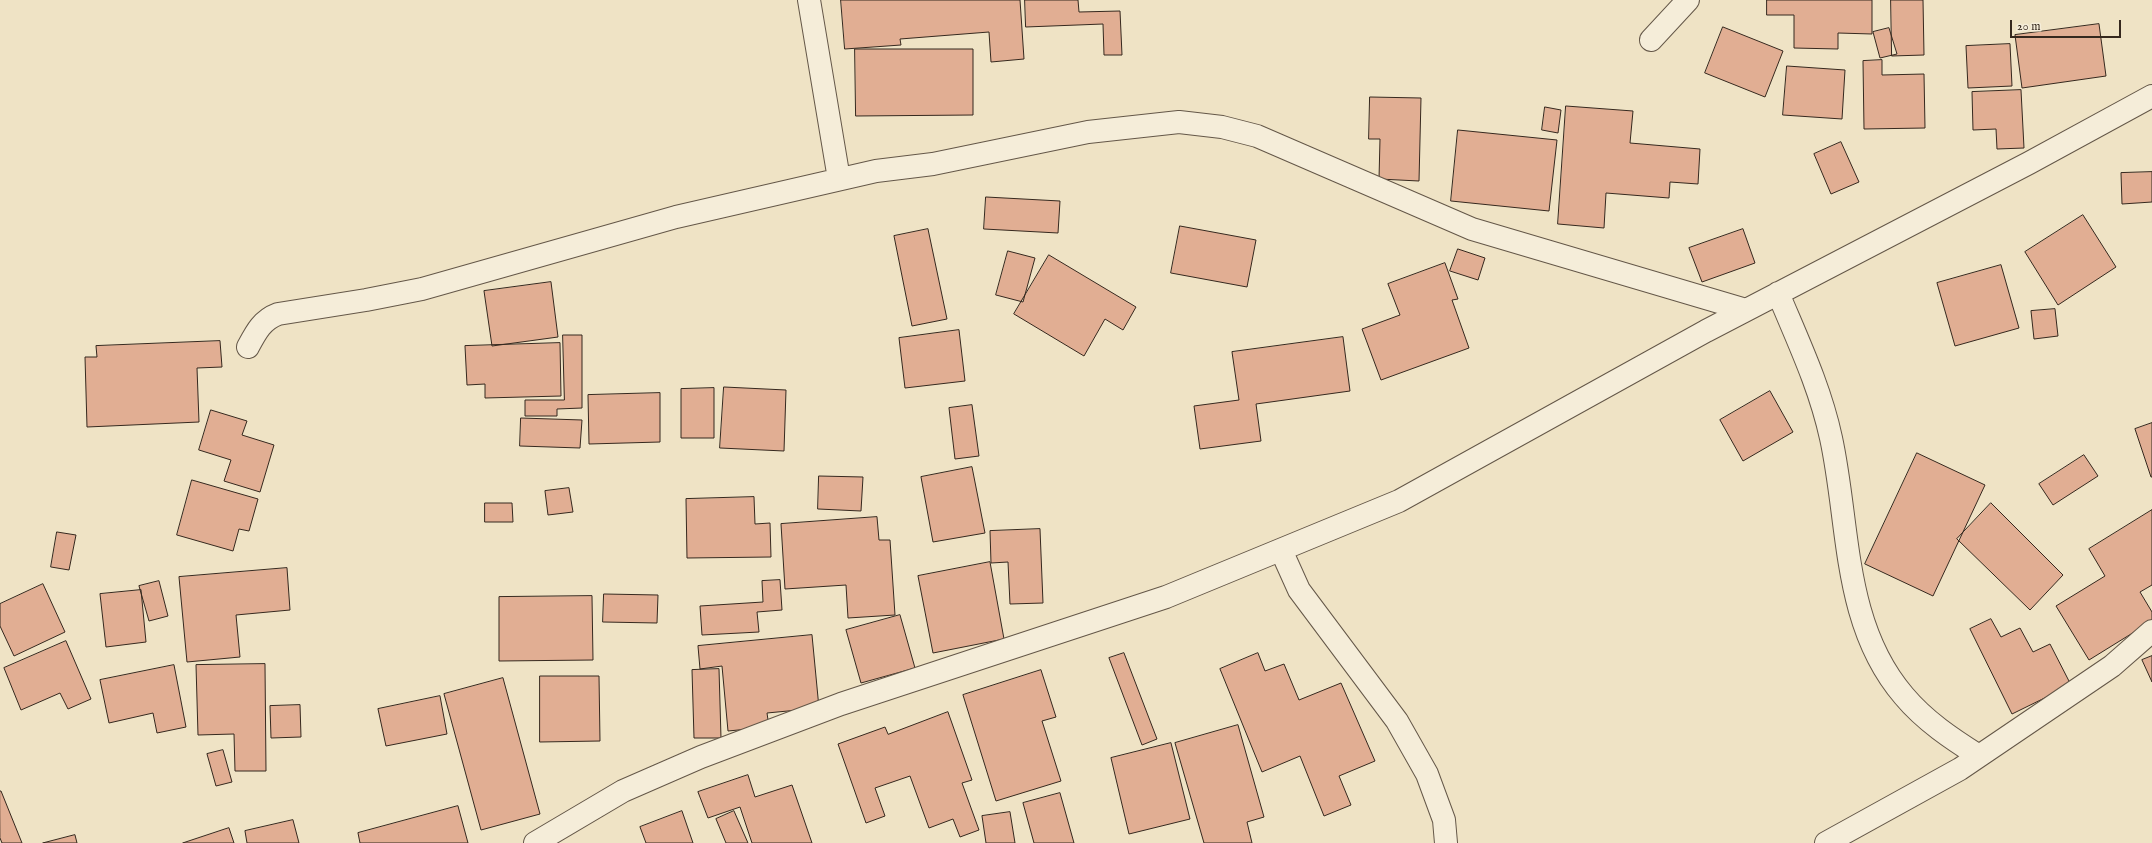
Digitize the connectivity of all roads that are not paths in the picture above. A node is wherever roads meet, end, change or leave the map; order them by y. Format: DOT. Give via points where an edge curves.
graph roads {
  1 [pos="809,0"];
  2 [pos="1688,0"];
  3 [pos="1651,40"];
  4 [pos="2152,96"];
  5 [pos="839,179"];
  6 [pos="1778,293"];
  7 [pos="1746,310"];
  8 [pos="248,347"];
  9 [pos="1281,550"];
  10 [pos="2152,631"];
  11 [pos="1979,756"];
  12 [pos="535,843"];
  13 [pos="1446,843"];
  14 [pos="1826,843"];
  1 -- 5 [label="street"];
  2 -- 3 [label="street"];
  4 -- 6 [label="street"];
  5 -- 7 [label="street" via="876,171 933,164 1088,132 1179,122 1222,127 1258,136 1472,229"];
  5 -- 8 [label="street" via="676,217 422,289 278,314 260,326"];
  6 -- 7 [label="street"];
  6 -- 11 [label="street" via="1818,388 1831,438 1854,594 1866,631 1884,670 1904,697 1939,730"];
  7 -- 9 [label="street" via="1399,501"];
  9 -- 12 [label="street" via="1166,597 841,704 701,757 622,792"];
  9 -- 13 [label="street" via="1299,590 1397,721 1427,774 1444,820"];
  10 -- 11 [label="street" via="2112,666"];
  11 -- 14 [label="street"];
}
